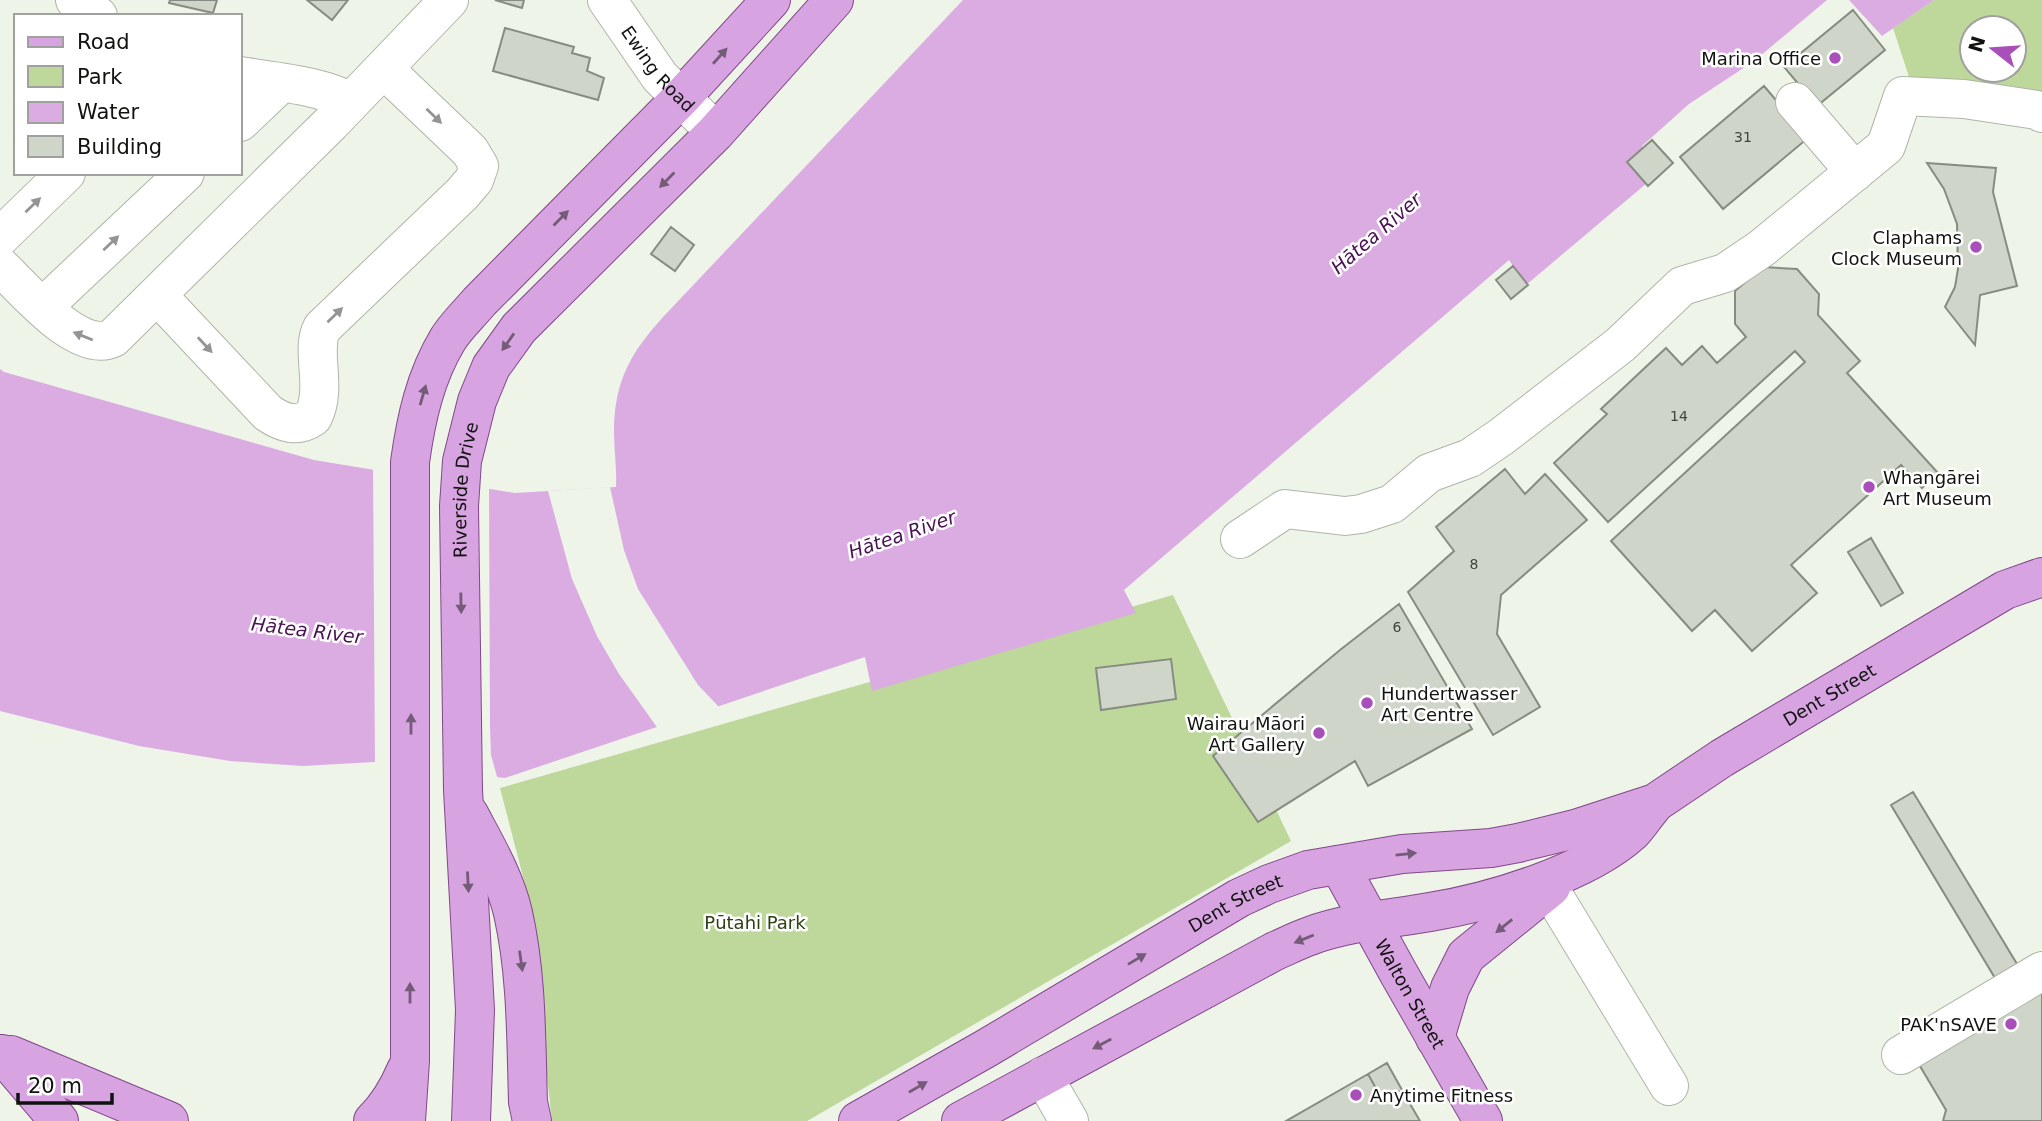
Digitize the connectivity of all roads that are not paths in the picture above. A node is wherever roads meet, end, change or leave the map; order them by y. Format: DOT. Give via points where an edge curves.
graph roads {
  1 [pos="75,0"];
  2 [pos="449,0"];
  3 [pos="607,0"];
  4 [pos="771,0"];
  5 [pos="834,0"];
  6 [pos="95,14"];
  7 [pos="384,69"];
  8 [pos="242,76"];
  9 [pos="281,83"];
  10 [pos="681,99"];
  11 [pos="1795,102"];
  12 [pos="350,103"];
  13 [pos="2042,113"];
  14 [pos="242,120"];
  15 [pos="716,132"];
  16 [pos="1855,172"];
  17 [pos="64,175"];
  18 [pos="183,175"];
  19 [pos="0,236"];
  20 [pos="0,266"];
  21 [pos="158,296"];
  22 [pos="43,307"];
  23 [pos="1240,539"];
  24 [pos="2042,549"];
  25 [pos="2042,578"];
  26 [pos="2005,590"];
  27 [pos="464,798"];
  28 [pos="1655,803"];
  29 [pos="1339,865"];
  30 [pos="1562,878"];
  31 [pos="1370,922"];
  32 [pos="2042,971"];
  33 [pos="1435,1038"];
  34 [pos="2,1054"];
  35 [pos="1900,1055"];
  36 [pos="410,1061"];
  37 [pos="1043,1076"];
  38 [pos="1669,1086"];
  39 [pos="59,1121"];
  40 [pos="100,1121"];
  41 [pos="169,1121"];
  42 [pos="373,1121"];
  43 [pos="406,1121"];
  44 [pos="471,1121"];
  45 [pos="532,1121"];
  46 [pos="858,1121"];
  47 [pos="961,1121"];
  48 [pos="1069,1121"];
  49 [pos="1483,1121"];
  1 -- 6 [label="street"];
  2 -- 7 [label="street"];
  3 -- 10 [label="street, Ewing Road" via="660,77"];
  10 -- 4 [label="main road, one-way"];
  5 -- 15 [label="main road, Riverside Drive"];
  7 -- 12 [label="street"];
  7 -- 21 [label="street" via="470,151 479,166 462,194 319,334 321,392 313,417 299,424 286,423 268,413"];
  8 -- 9 [label="street"];
  9 -- 12 [label="street" via="336,95"];
  9 -- 14 [label="street"];
  10 -- 15 [label="street, Ewing Road"];
  36 -- 10 [label="main road, one-way" via="410,462 416,420 428,380 449,338 508,272"];
  11 -- 16 [label="street"];
  12 -- 21 [label="street"];
  13 -- 16 [label="street" via="1964,99 1903,96 1886,146"];
  15 -- 27 [label="main road, Riverside Drive, one-way" via="519,328 491,367 477,401 462,461 459,506"];
  16 -- 23 [label="street" via="1725,273 1682,286 1620,345 1470,458 1429,474 1392,504 1345,516 1285,509"];
  19 -- 17 [label="street, one-way"];
  22 -- 18 [label="street, one-way"];
  20 -- 22 [label="street"];
  21 -- 22 [label="street, one-way" via="108,341 70,330"];
  24 -- 26 [label="main road, Dent Street"];
  25 -- 26 [label="main road, Dent Street"];
  26 -- 28 [label="main road, Dent Street" via="1722,758"];
  27 -- 44 [label="main road, Riverside Drive, one-way" via="475,1010"];
  27 -- 45 [label="main road, one-way" via="513,911 522,964"];
  29 -- 28 [label="main road, Dent Street, one-way" via="1402,853 1518,843"];
  28 -- 30 [label="main road, Dent Street" via="1633,831"];
  29 -- 31 [label="main road, Walton Street"];
  46 -- 29 [label="main road, Dent Street, one-way" via="1239,898 1308,870"];
  30 -- 31 [label="main road, Dent Street" via="1435,912"];
  30 -- 33 [label="main road, one-way" via="1466,956 1450,988"];
  30 -- 38 [label="street"];
  31 -- 33 [label="main road, Walton Street"];
  31 -- 37 [label="main road, Dent Street, one-way" via="1311,935 1275,951"];
  32 -- 35 [label="street"];
  33 -- 49 [label="main road, Walton Street"];
  34 -- 39 [label="main road"];
  34 -- 40 [label="main road"];
  34 -- 41 [label="main road"];
  36 -- 42 [label="main road" via="400,1085"];
  36 -- 43 [label="main road"];
  37 -- 47 [label="main road, Dent Street"];
  37 -- 48 [label="street"];
}
